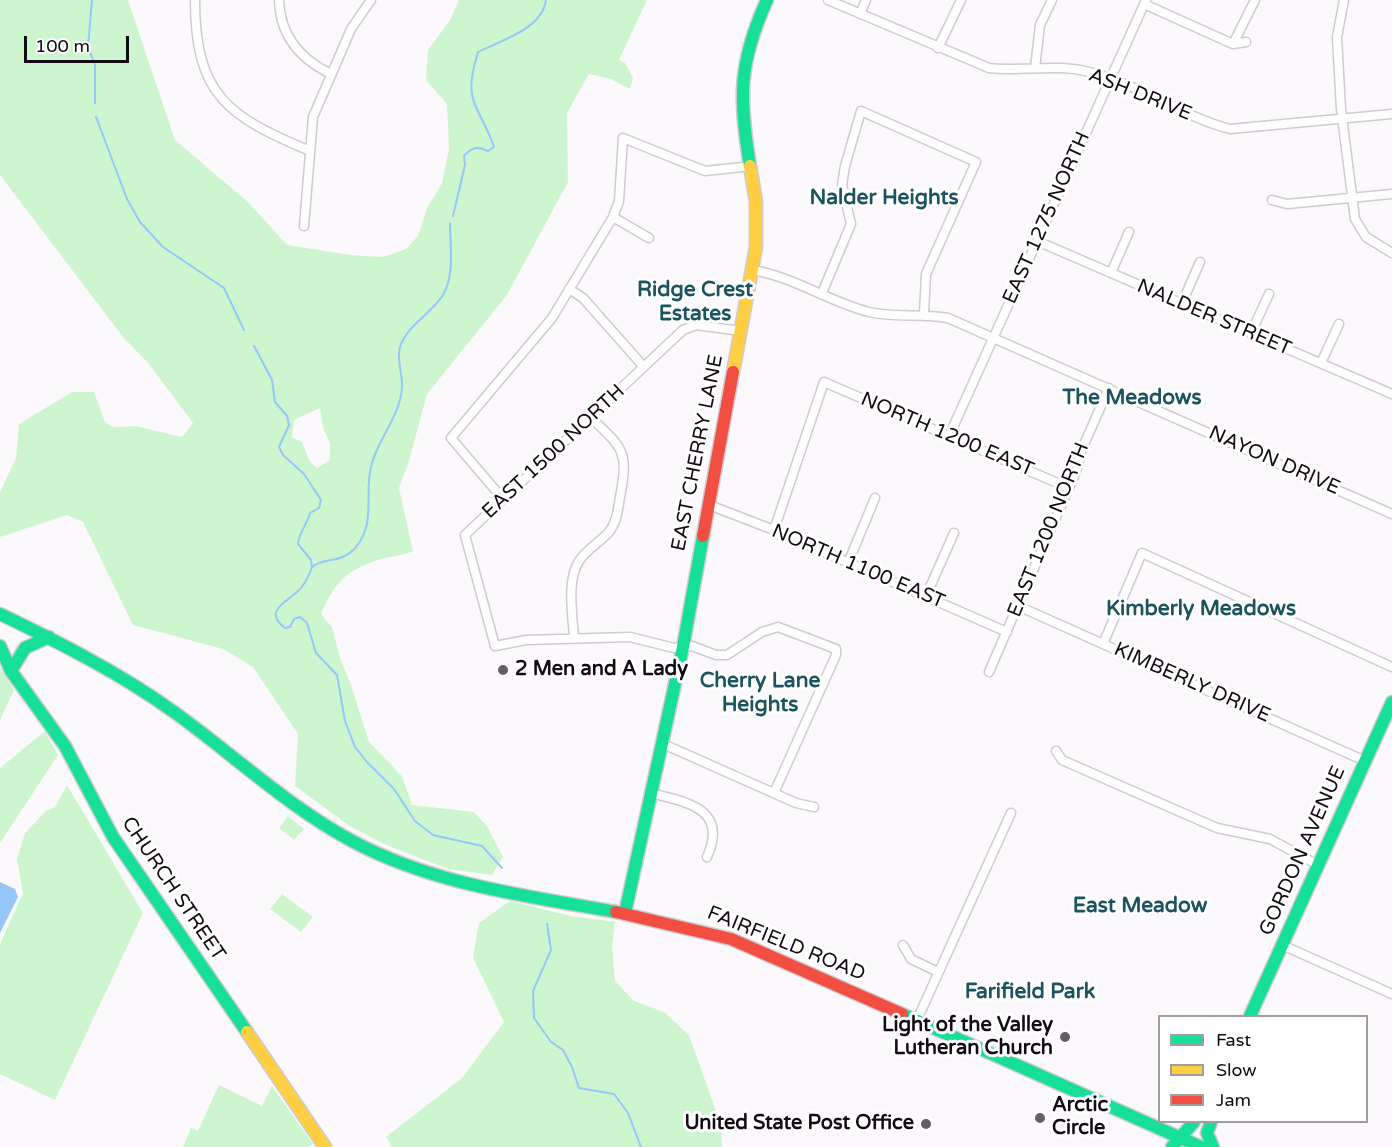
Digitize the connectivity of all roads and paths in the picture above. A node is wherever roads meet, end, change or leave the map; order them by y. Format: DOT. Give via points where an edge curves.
graph roads {
  1 [pos="195,0"];
  2 [pos="279,0"];
  3 [pos="371,0"];
  4 [pos="767,0"];
  5 [pos="828,0"];
  6 [pos="866,0"];
  7 [pos="961,0"];
  8 [pos="1052,0"];
  9 [pos="1254,0"];
  10 [pos="1344,0"];
  11 [pos="1145,2"];
  12 [pos="860,14"];
  13 [pos="1246,42"];
  14 [pos="1233,44"];
  15 [pos="938,48"];
  16 [pos="1035,68"];
  17 [pos="331,74"];
  18 [pos="1110,79"];
  19 [pos="1392,114"];
  20 [pos="1342,119"];
  21 [pos="310,151"];
  22 [pos="752,166"];
  23 [pos="1392,194"];
  24 [pos="1352,198"];
  25 [pos="1272,200"];
  26 [pos="613,217"];
  27 [pos="304,226"];
  28 [pos="1129,232"];
  29 [pos="649,238"];
  30 [pos="1037,241"];
  31 [pos="1392,253"];
  32 [pos="1200,262"];
  33 [pos="752,270"];
  34 [pos="1111,273"];
  35 [pos="569,289"];
  36 [pos="822,292"];
  37 [pos="1269,294"];
  38 [pos="1182,303"];
  39 [pos="924,313"];
  40 [pos="1339,324"];
  41 [pos="741,331"];
  42 [pos="1251,333"];
  43 [pos="993,338"];
  44 [pos="1321,363"];
  45 [pos="644,367"];
  46 [pos="1109,388"];
  47 [pos="1392,394"];
  48 [pos="590,417"];
  49 [pos="949,435"];
  50 [pos="1069,488"];
  51 [pos="875,498"];
  52 [pos="502,500"];
  53 [pos="709,505"];
  54 [pos="1392,514"];
  55 [pos="774,530"];
  56 [pos="954,533"];
  57 [pos="848,563"];
  58 [pos="926,596"];
  59 [pos="1018,606"];
  60 [pos="0,614"];
  61 [pos="1007,632"];
  62 [pos="49,637"];
  63 [pos="574,639"];
  64 [pos="1103,644"];
  65 [pos="0,646"];
  66 [pos="683,647"];
  67 [pos="1392,667"];
  68 [pos="11,671"];
  69 [pos="989,672"];
  70 [pos="1392,702"];
  71 [pos="661,743"];
  72 [pos="1056,751"];
  73 [pos="1365,761"];
  74 [pos="650,793"];
  75 [pos="774,793"];
  76 [pos="814,807"];
  77 [pos="1011,813"];
  78 [pos="707,857"];
  79 [pos="1318,864"];
  80 [pos="625,914"];
  81 [pos="903,945"];
  82 [pos="1282,945"];
  83 [pos="938,972"];
  84 [pos="1392,994"];
  85 [pos="1251,1015"];
  86 [pos="917,1020"];
  87 [pos="1193,1123"];
  88 [pos="1211,1123"];
  89 [pos="1176,1142"];
  90 [pos="325,1147"];
  91 [pos="1201,1147"];
  92 [pos="1213,1147"];
  1 -- 21 [label="street" via="200,51 207,75 223,102 241,119"];
  2 -- 17 [label="street" via="280,16 291,44 313,65"];
  3 -- 17 [label="street" via="351,29"];
  4 -- 22 [label="main road, EAST CHERRY LANE" via="743,68 743,112"];
  5 -- 12 [label="street, ASH DRIVE"];
  6 -- 12 [label="street"];
  7 -- 15 [label="street"];
  8 -- 16 [label="street" via="1040,25"];
  9 -- 14 [label="street"];
  10 -- 20 [label="street" via="1337,37"];
  11 -- 14 [label="street"];
  11 -- 18 [label="street, EAST 1275 NORTH"];
  12 -- 15 [label="street, ASH DRIVE"];
  13 -- 14 [label="street"];
  15 -- 16 [label="street, ASH DRIVE" via="989,68"];
  16 -- 18 [label="street, ASH DRIVE" via="1064,68"];
  17 -- 21 [label="street" via="313,117"];
  18 -- 20 [label="street, ASH DRIVE" via="1230,129"];
  18 -- 30 [label="street, EAST 1275 NORTH"];
  19 -- 20 [label="street, ASH DRIVE"];
  20 -- 24 [label="street"];
  21 -- 27 [label="street"];
  22 -- 26 [label="street" via="705,171 623,138 619,201"];
  22 -- 33 [label="main road, EAST CHERRY LANE" via="758,227"];
  23 -- 24 [label="street"];
  24 -- 25 [label="street" via="1287,204"];
  24 -- 31 [label="street" via="1354,219 1366,237"];
  26 -- 29 [label="street"];
  26 -- 35 [label="street"];
  28 -- 34 [label="street"];
  30 -- 34 [label="street, NALDER STREET"];
  30 -- 43 [label="street, EAST 1275 NORTH"];
  32 -- 38 [label="street"];
  33 -- 36 [label="street, NAYON DRIVE" via="777,274"];
  33 -- 41 [label="main road, EAST CHERRY LANE"];
  34 -- 38 [label="street, NALDER STREET"];
  35 -- 45 [label="street" via="583,298"];
  35 -- 52 [label="street" via="552,318 452,438"];
  36 -- 39 [label="street, NAYON DRIVE" via="869,312"];
  36 -- 39 [label="street" via="851,224 842,184 861,111 976,162 926,274"];
  37 -- 42 [label="street"];
  38 -- 42 [label="street, NALDER STREET"];
  39 -- 43 [label="street, NAYON DRIVE" via="948,318"];
  40 -- 44 [label="street"];
  41 -- 45 [label="street, EAST 1500 NORTH" via="696,325 683,330"];
  41 -- 53 [label="main road, EAST CHERRY LANE"];
  42 -- 44 [label="street, NALDER STREET"];
  43 -- 46 [label="street, NAYON DRIVE"];
  43 -- 49 [label="street, EAST 1275 NORTH"];
  44 -- 47 [label="street, NALDER STREET"];
  45 -- 48 [label="street, EAST 1500 NORTH"];
  46 -- 50 [label="street, EAST 1200 NORTH"];
  46 -- 54 [label="street, NAYON DRIVE"];
  48 -- 52 [label="street, EAST 1500 NORTH"];
  48 -- 63 [label="street" via="615,441 626,468 610,530 579,561 572,579"];
  49 -- 50 [label="street, NORTH 1200 EAST"];
  49 -- 55 [label="street, NORTH 1200 EAST" via="824,382"];
  50 -- 59 [label="street, EAST 1200 NORTH"];
  51 -- 57 [label="street"];
  52 -- 63 [label="street, EAST 1500 NORTH" via="465,535 495,646 526,640"];
  53 -- 55 [label="street, NORTH 1100 EAST"];
  53 -- 66 [label="main road, EAST CHERRY LANE"];
  55 -- 57 [label="street, NORTH 1100 EAST"];
  56 -- 58 [label="street"];
  57 -- 58 [label="street, NORTH 1100 EAST"];
  58 -- 61 [label="street, NORTH 1100 EAST"];
  59 -- 61 [label="street, EAST 1200 NORTH"];
  59 -- 64 [label="street, KIMBERLY DRIVE"];
  60 -- 62 [label="main road, FAIRFIELD ROAD"];
  61 -- 69 [label="street, EAST 1200 NORTH"];
  62 -- 68 [label="main road" via="24,646"];
  62 -- 80 [label="main road, FAIRFIELD ROAD" via="112,671 309,814 381,855 431,874"];
  63 -- 66 [label="street" via="630,637"];
  64 -- 67 [label="street" via="1142,553"];
  64 -- 73 [label="street, KIMBERLY DRIVE"];
  65 -- 68 [label="main road, CHURCH STREET"];
  66 -- 71 [label="main road, EAST CHERRY LANE"];
  66 -- 75 [label="street" via="727,655 762,632 778,627 836,649"];
  68 -- 90 [label="main road, CHURCH STREET" via="65,746 113,837"];
  70 -- 73 [label="main road, GORDON AVENUE"];
  71 -- 74 [label="main road, EAST CHERRY LANE"];
  71 -- 75 [label="street"];
  72 -- 79 [label="street" via="1062,760 1217,828 1270,839"];
  73 -- 79 [label="main road, GORDON AVENUE"];
  74 -- 78 [label="street" via="691,804 707,815 714,834"];
  74 -- 80 [label="main road, EAST CHERRY LANE"];
  75 -- 76 [label="street"];
  77 -- 83 [label="street"];
  79 -- 82 [label="main road, GORDON AVENUE"];
  80 -- 86 [label="main road, FAIRFIELD ROAD" via="731,939"];
  81 -- 83 [label="street" via="911,960"];
  82 -- 84 [label="street"];
  82 -- 85 [label="main road, GORDON AVENUE"];
  83 -- 86 [label="street"];
  86 -- 89 [label="main road, FAIRFIELD ROAD"];
  87 -- 89 [label="main road"];
  88 -- 92 [label="main road" via="1207,1133"];
  89 -- 91 [label="main road, FAIRFIELD ROAD"];
}
